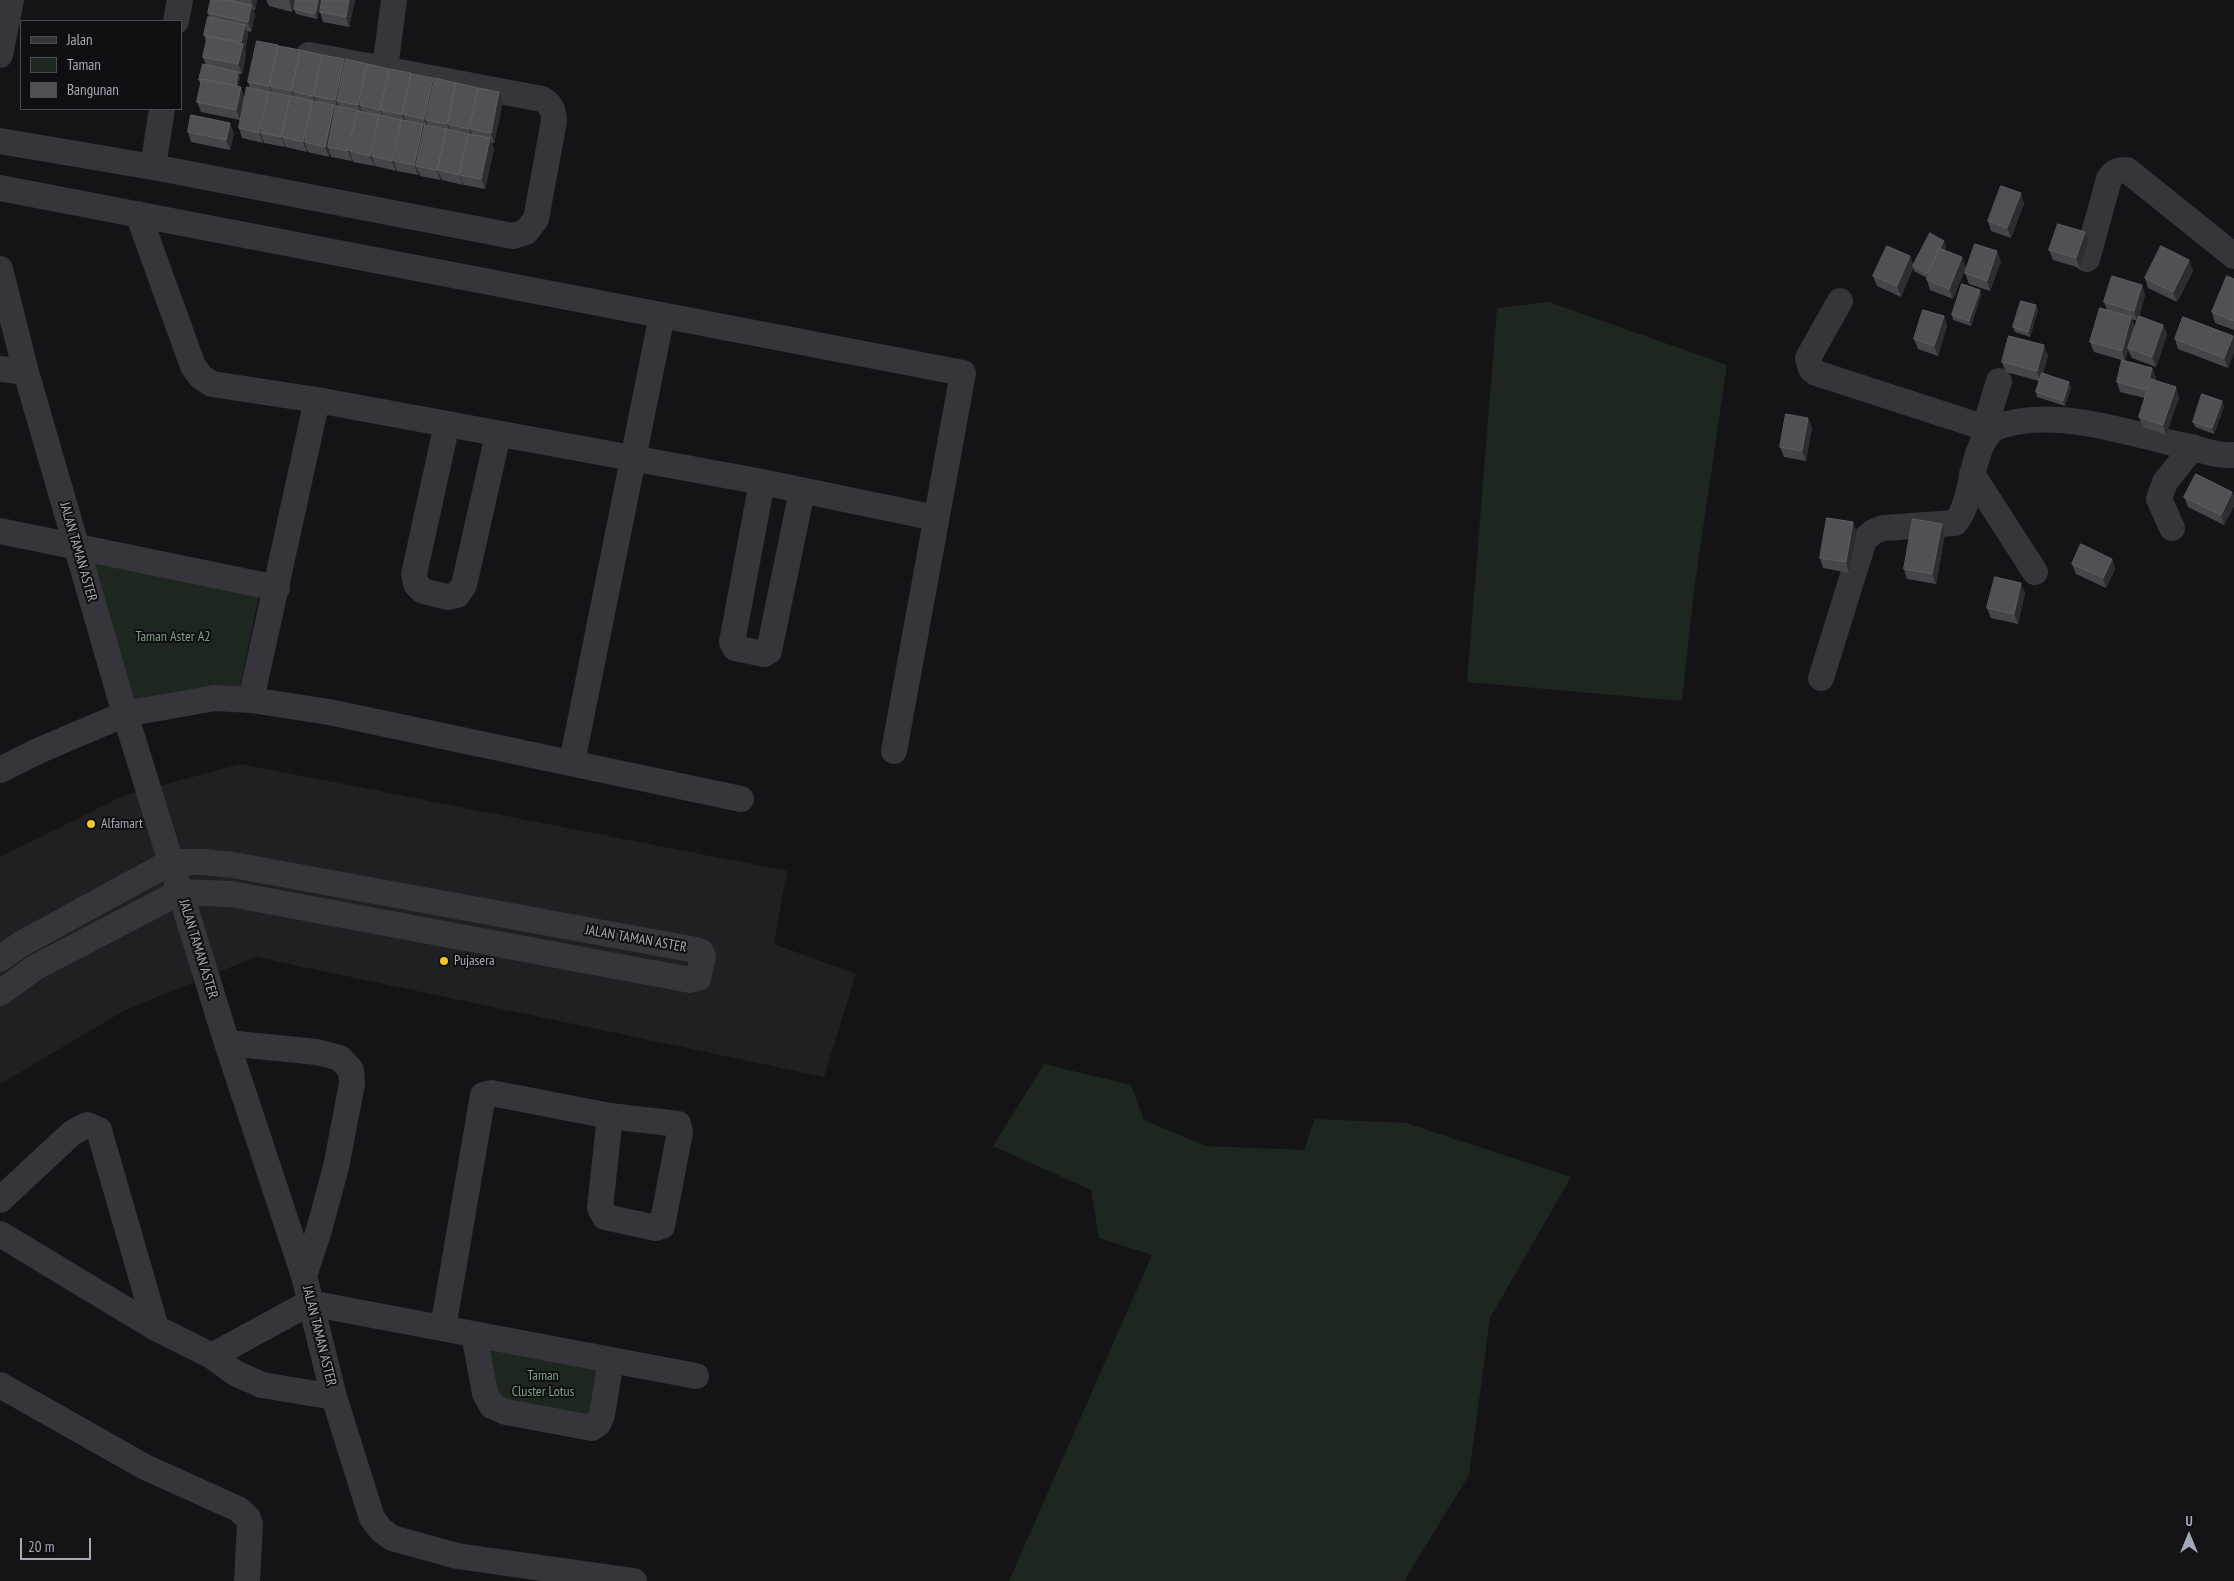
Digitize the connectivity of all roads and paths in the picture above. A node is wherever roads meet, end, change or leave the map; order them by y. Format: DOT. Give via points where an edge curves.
graph roads {
  1 [pos="10,0"];
  2 [pos="180,0"];
  3 [pos="394,0"];
  4 [pos="176,20"];
  5 [pos="288,52"];
  6 [pos="0,55"];
  7 [pos="385,68"];
  8 [pos="162,110"];
  9 [pos="0,141"];
  10 [pos="153,167"];
  11 [pos="0,188"];
  12 [pos="138,214"];
  13 [pos="2234,256"];
  14 [pos="2087,259"];
  15 [pos="0,269"];
  16 [pos="1840,301"];
  17 [pos="662,315"];
  18 [pos="7,323"];
  19 [pos="0,369"];
  20 [pos="26,372"];
  21 [pos="1999,381"];
  22 [pos="317,400"];
  23 [pos="447,424"];
  24 [pos="1988,429"];
  25 [pos="498,435"];
  26 [pos="2193,447"];
  27 [pos="2234,455"];
  28 [pos="632,459"];
  29 [pos="1972,474"];
  30 [pos="762,482"];
  31 [pos="802,491"];
  32 [pos="936,518"];
  33 [pos="2172,528"];
  34 [pos="0,531"];
  35 [pos="75,545"];
  36 [pos="2035,572"];
  37 [pos="277,588"];
  38 [pos="1821,678"];
  39 [pos="251,700"];
  40 [pos="125,714"];
  41 [pos="894,751"];
  42 [pos="572,762"];
  43 [pos="0,770"];
  44 [pos="741,799"];
  45 [pos="171,862"];
  46 [pos="180,892"];
  47 [pos="0,959"];
  48 [pos="0,993"];
  49 [pos="227,1043"];
  50 [pos="610,1116"];
  51 [pos="0,1200"];
  52 [pos="0,1234"];
  53 [pos="304,1276"];
  54 [pos="309,1303"];
  55 [pos="156,1328"];
  56 [pos="443,1328"];
  57 [pos="474,1334"];
  58 [pos="212,1356"];
  59 [pos="611,1360"];
  60 [pos="696,1376"];
  61 [pos="2,1389"];
  62 [pos="334,1397"];
  63 [pos="247,1581"];
  64 [pos="634,1581"];
  1 -- 6 [label="street"];
  2 -- 4 [label="street"];
  3 -- 7 [label="street"];
  5 -- 7 [label="street"];
  7 -- 10 [label="street" via="542,98 548,102 554,121 536,219 526,232 512,236"];
  8 -- 10 [label="street"];
  9 -- 10 [label="street"];
  11 -- 12 [label="street"];
  12 -- 17 [label="street"];
  12 -- 22 [label="street" via="200,377 212,384"];
  13 -- 14 [label="street" via="2127,170 2119,170 2113,172 2109,179"];
  15 -- 18 [label="street, JALAN TAMAN ASTER"];
  16 -- 24 [label="street" via="1808,358 1811,369"];
  17 -- 28 [label="street"];
  17 -- 32 [label="street" via="963,373"];
  18 -- 20 [label="street, JALAN TAMAN ASTER"];
  19 -- 20 [label="street"];
  20 -- 35 [label="street, JALAN TAMAN ASTER"];
  21 -- 24 [label="street"];
  22 -- 23 [label="street"];
  22 -- 37 [label="street"];
  23 -- 25 [label="street"];
  23 -- 25 [label="street" via="414,574 416,584 423,591 447,597 457,594 464,585"];
  24 -- 26 [label="street" via="2028,420 2060,419"];
  24 -- 29 [label="street"];
  25 -- 28 [label="street"];
  26 -- 27 [label="street"];
  26 -- 33 [label="street" via="2165,482 2160,499"];
  28 -- 30 [label="street"];
  28 -- 42 [label="street"];
  29 -- 36 [label="street"];
  29 -- 38 [label="street" via="1961,516 1955,522 1883,528 1864,540"];
  30 -- 31 [label="street"];
  30 -- 31 [label="street" via="732,642 735,648 764,654 769,651"];
  31 -- 32 [label="street"];
  32 -- 41 [label="street"];
  34 -- 35 [label="street"];
  35 -- 37 [label="street"];
  35 -- 40 [label="street, JALAN TAMAN ASTER"];
  37 -- 39 [label="street"];
  39 -- 40 [label="street" via="216,698"];
  39 -- 42 [label="street" via="329,712"];
  40 -- 43 [label="street"];
  40 -- 45 [label="street, JALAN TAMAN ASTER"];
  42 -- 44 [label="street"];
  45 -- 46 [label="street, JALAN TAMAN ASTER"];
  45 -- 46 [label="street, JALAN TAMAN ASTER" via="233,865 696,950 703,956 698,978 690,980 231,894"];
  45 -- 47 [label="street, JALAN TAMAN ASTER" via="20,944"];
  46 -- 48 [label="street, JALAN TAMAN ASTER" via="36,967"];
  46 -- 49 [label="street, JALAN TAMAN ASTER"];
  49 -- 53 [label="street, JALAN TAMAN ASTER"];
  49 -- 53 [label="street" via="317,1052 340,1058 351,1070 352,1084 336,1167"];
  50 -- 50 [label="street" via="602,1213 614,1219 656,1228 662,1226 680,1132 678,1124"];
  50 -- 56 [label="street" via="506,1095 483,1094"];
  51 -- 55 [label="street" via="72,1133 87,1125 98,1130"];
  52 -- 55 [label="street"];
  53 -- 54 [label="street, JALAN TAMAN ASTER"];
  54 -- 56 [label="street"];
  54 -- 58 [label="street"];
  54 -- 62 [label="street, JALAN TAMAN ASTER"];
  55 -- 58 [label="street"];
  56 -- 57 [label="street"];
  57 -- 59 [label="street"];
  57 -- 59 [label="street" via="485,1393 492,1406 506,1412 592,1428 602,1415"];
  58 -- 62 [label="street" via="235,1373 262,1385"];
  59 -- 60 [label="street"];
  61 -- 63 [label="street" via="145,1467 238,1509 250,1524"];
  62 -- 64 [label="street, JALAN TAMAN ASTER" via="372,1518 392,1538 457,1556"];
}
